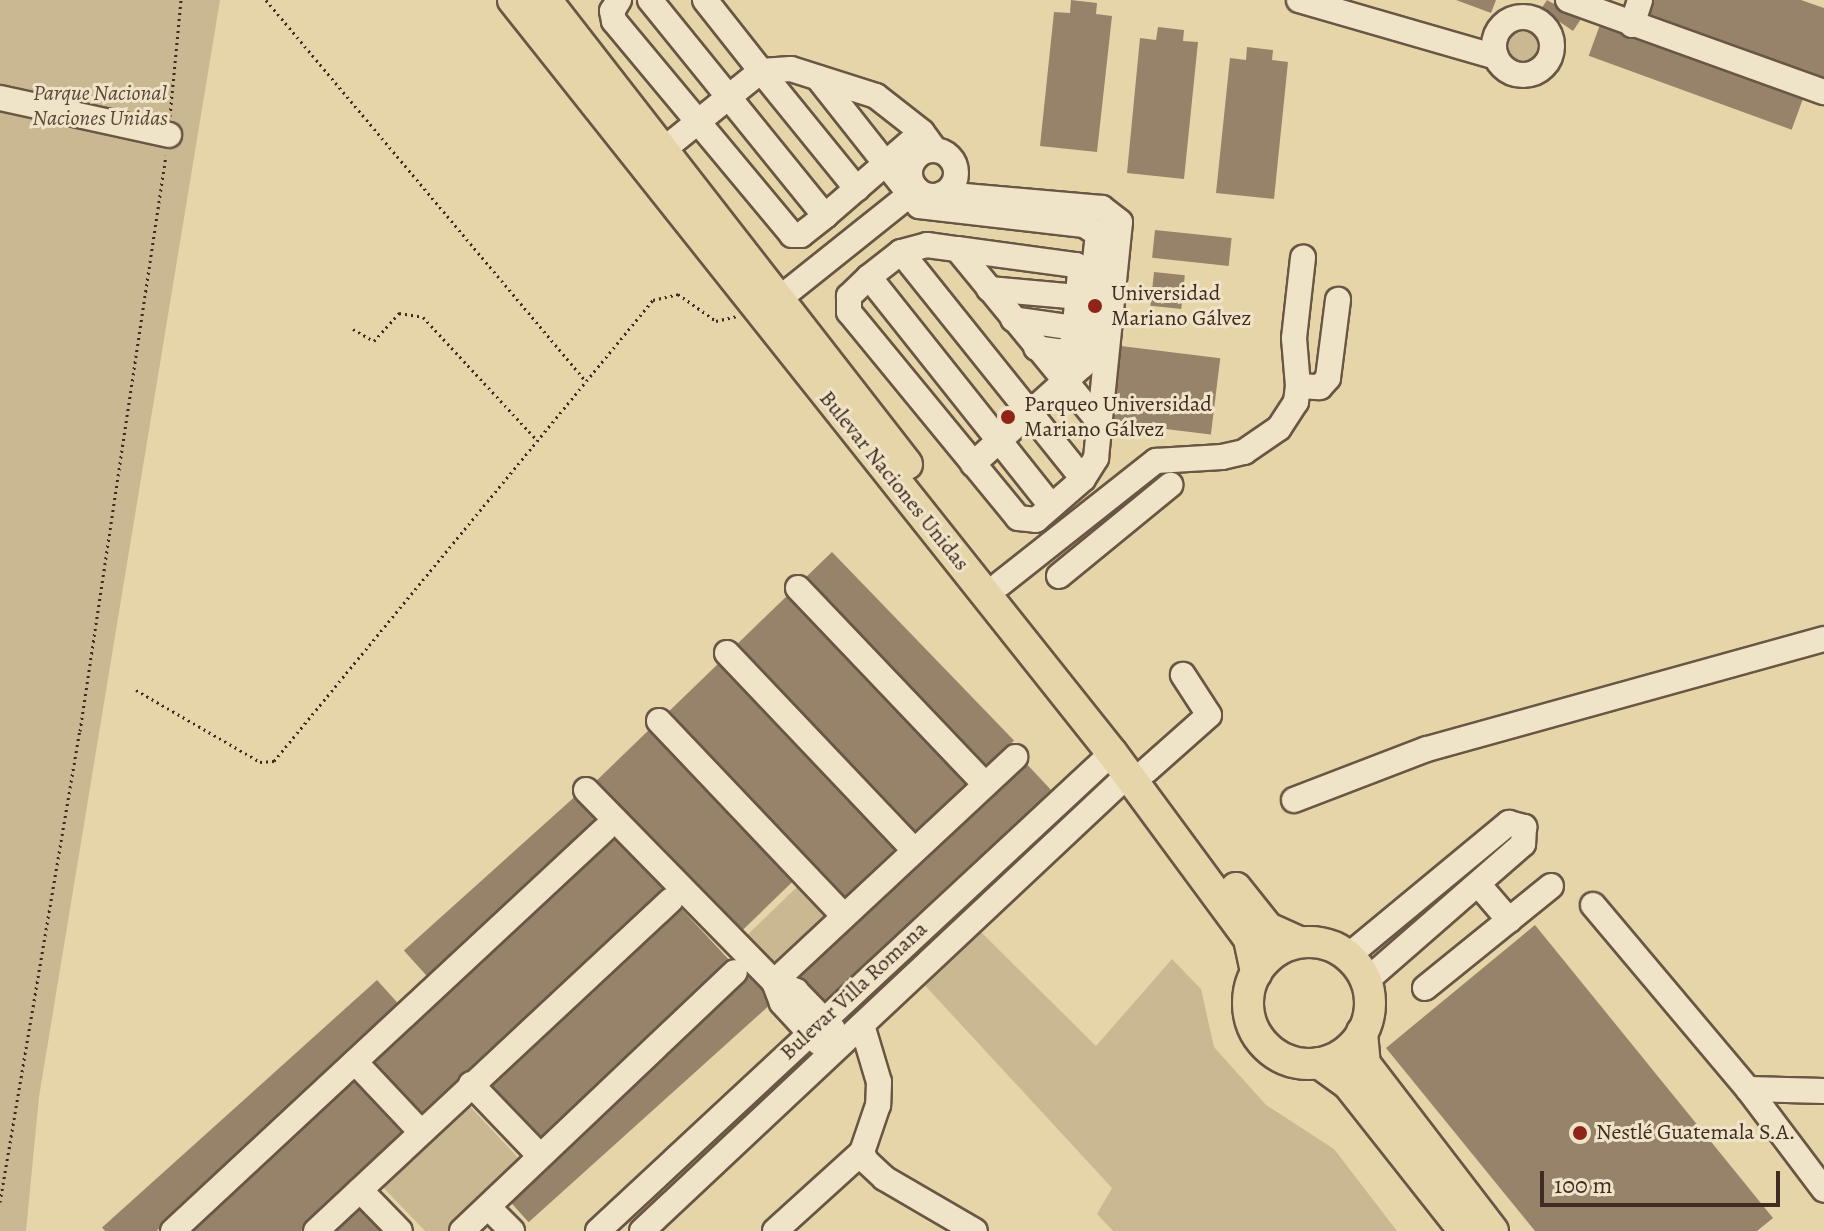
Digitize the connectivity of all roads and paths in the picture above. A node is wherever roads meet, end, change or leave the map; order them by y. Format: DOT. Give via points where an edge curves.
graph roads {
  1 [pos="181,0"];
  2 [pos="266,0"];
  3 [pos="513,0"];
  4 [pos="546,0"];
  5 [pos="619,0"];
  6 [pos="650,0"];
  7 [pos="705,0"];
  8 [pos="1299,0"];
  9 [pos="1640,0"];
  10 [pos="1573,3"];
  11 [pos="1543,10"];
  12 [pos="1632,25"];
  13 [pos="1552,40"];
  14 [pos="1496,48"];
  15 [pos="761,71"];
  16 [pos="818,78"];
  17 [pos="1824,92"];
  18 [pos="730,95"];
  19 [pos="0,98"];
  20 [pos="697,122"];
  21 [pos="169,135"];
  22 [pos="929,141"];
  23 [pos="663,150"];
  24 [pos="885,165"];
  25 [pos="857,189"];
  26 [pos="942,194"];
  27 [pos="915,197"];
  28 [pos="825,216"];
  29 [pos="957,249"];
  30 [pos="901,252"];
  31 [pos="1303,258"];
  32 [pos="869,277"];
  33 [pos="989,289"];
  34 [pos="1078,297"];
  35 [pos="1338,300"];
  36 [pos="773,304"];
  37 [pos="1013,319"];
  38 [pos="1075,328"];
  39 [pos="353,329"];
  40 [pos="1036,348"];
  41 [pos="585,380"];
  42 [pos="1066,385"];
  43 [pos="1298,386"];
  44 [pos="1031,417"];
  45 [pos="1100,423"];
  46 [pos="537,440"];
  47 [pos="998,443"];
  48 [pos="973,464"];
  49 [pos="1090,469"];
  50 [pos="1127,482"];
  51 [pos="1170,485"];
  52 [pos="1146,505"];
  53 [pos="1051,506"];
  54 [pos="1059,576"];
  55 [pos="1000,584"];
  56 [pos="798,588"];
  57 [pos="1824,639"];
  58 [pos="727,653"];
  59 [pos="1183,675"];
  60 [pos="136,690"];
  61 [pos="659,721"];
  62 [pos="1015,757"];
  63 [pos="1129,766"];
  64 [pos="984,783"];
  65 [pos="586,790"];
  66 [pos="1294,800"];
  67 [pos="604,830"];
  68 [pos="914,850"];
  69 [pos="1478,884"];
  70 [pos="1551,886"];
  71 [pos="671,900"];
  72 [pos="1593,905"];
  73 [pos="844,916"];
  74 [pos="1509,920"];
  75 [pos="1299,942"];
  76 [pos="1348,956"];
  77 [pos="735,972"];
  78 [pos="1256,973"];
  79 [pos="1366,981"];
  80 [pos="774,982"];
  81 [pos="1425,988"];
  82 [pos="816,1026"];
  83 [pos="1362,1032"];
  84 [pos="846,1040"];
  85 [pos="355,1062"];
  86 [pos="1319,1063"];
  87 [pos="471,1084"];
  88 [pos="1748,1089"];
  89 [pos="1824,1091"];
  90 [pos="420,1131"];
  91 [pos="862,1152"];
  92 [pos="540,1156"];
  93 [pos="360,1190"];
  94 [pos="1824,1190"];
  95 [pos="0,1202"];
  96 [pos="488,1207"];
  97 [pos="780,1230"];
  98 [pos="173,1231"];
  99 [pos="316,1231"];
  100 [pos="400,1231"];
  101 [pos="462,1231"];
  102 [pos="512,1231"];
  103 [pos="598,1231"];
  104 [pos="642,1231"];
  105 [pos="975,1231"];
  106 [pos="1464,1231"];
  107 [pos="1493,1231"];
  1 -- 21 [label="path"];
  2 -- 41 [label="path"];
  3 -- 36 [label="main road, Bulevar Naciones Unidas"];
  4 -- 23 [label="main road, Bulevar Naciones Unidas"];
  5 -- 20 [label="street" via="612,11 614,21"];
  6 -- 18 [label="street"];
  7 -- 15 [label="street"];
  8 -- 14 [label="street" via="1458,48"];
  9 -- 12 [label="street"];
  10 -- 12 [label="street"];
  10 -- 13 [label="street"];
  11 -- 13 [label="street"];
  11 -- 14 [label="street" via="1511,19"];
  12 -- 17 [label="street"];
  13 -- 14 [label="street" via="1549,59 1536,72 1509,71"];
  15 -- 16 [label="street" via="791,69"];
  15 -- 18 [label="street"];
  15 -- 25 [label="street"];
  16 -- 22 [label="street" via="876,96"];
  16 -- 24 [label="street"];
  18 -- 20 [label="street"];
  18 -- 28 [label="street"];
  19 -- 21 [label="street"];
  20 -- 23 [label="street"];
  20 -- 28 [label="street" via="784,230 801,235"];
  21 -- 95 [label="path" via="80,731"];
  22 -- 24 [label="street"];
  22 -- 26 [label="street" via="949,156 955,169 953,184"];
  22 -- 27 [label="street" via="912,165"];
  23 -- 36 [label="main road, Bulevar Naciones Unidas"];
  24 -- 25 [label="street"];
  24 -- 27 [label="street"];
  25 -- 28 [label="street"];
  26 -- 27 [label="street"];
  26 -- 45 [label="street" via="1102,208 1117,217 1121,232"];
  27 -- 36 [label="street"];
  27 -- 42 [label="street" via="1096,230 1100,244 1087,355"];
  29 -- 30 [label="street" via="927,245"];
  29 -- 33 [label="street"];
  29 -- 34 [label="street" via="1072,262 1080,273"];
  30 -- 32 [label="street"];
  30 -- 44 [label="street"];
  31 -- 43 [label="street" via="1294,338"];
  32 -- 47 [label="street"];
  32 -- 48 [label="street" via="849,296 849,312"];
  33 -- 34 [label="street"];
  33 -- 37 [label="street"];
  34 -- 38 [label="street"];
  35 -- 43 [label="street" via="1328,378 1320,387"];
  36 -- 41 [label="path" via="716,321 685,296 659,295"];
  36 -- 55 [label="main road, Bulevar Naciones Unidas"];
  36 -- 63 [label="main road, Bulevar Naciones Unidas"];
  37 -- 38 [label="street"];
  37 -- 40 [label="street"];
  38 -- 40 [label="street" via="1068,351"];
  39 -- 46 [label="path" via="374,341 399,313 423,317"];
  40 -- 42 [label="street"];
  41 -- 46 [label="path"];
  42 -- 44 [label="street"];
  42 -- 45 [label="street"];
  43 -- 50 [label="street" via="1286,420 1244,452 1156,461"];
  44 -- 47 [label="street"];
  44 -- 49 [label="street"];
  45 -- 49 [label="street"];
  46 -- 60 [label="path" via="274,761 260,762"];
  47 -- 48 [label="street"];
  47 -- 53 [label="street"];
  48 -- 53 [label="street" via="1021,520 1036,520"];
  49 -- 53 [label="street"];
  50 -- 52 [label="street"];
  50 -- 55 [label="street"];
  51 -- 52 [label="street"];
  52 -- 54 [label="street"];
  55 -- 63 [label="main road, Bulevar Naciones Unidas"];
  56 -- 64 [label="street"];
  57 -- 66 [label="street" via="1427,749"];
  58 -- 68 [label="street"];
  59 -- 63 [label="street" via="1209,715"];
  61 -- 73 [label="street"];
  62 -- 64 [label="street"];
  63 -- 75 [label="main road, Bulevar Naciones Unidas" via="1268,928"];
  63 -- 78 [label="main road, Bulevar Naciones Unidas" via="1249,939"];
  63 -- 82 [label="street, Bulevar Villa Romana"];
  63 -- 84 [label="street, Bulevar Villa Romana"];
  64 -- 68 [label="street"];
  65 -- 80 [label="street"];
  67 -- 85 [label="street"];
  68 -- 73 [label="street"];
  69 -- 74 [label="street"];
  69 -- 76 [label="street" via="1523,844 1524,827 1509,823"];
  69 -- 79 [label="street"];
  70 -- 74 [label="street"];
  71 -- 87 [label="street"];
  72 -- 88 [label="street"];
  73 -- 80 [label="street"];
  74 -- 81 [label="street"];
  75 -- 76 [label="main road" via="1330,945"];
  75 -- 78 [label="main road" via="1274,953"];
  76 -- 79 [label="main road"];
  77 -- 92 [label="street"];
  78 -- 86 [label="main road" via="1248,999 1259,1038 1280,1056"];
  79 -- 83 [label="main road" via="1370,1002"];
  80 -- 82 [label="street" via="796,991"];
  82 -- 84 [label="street"];
  82 -- 103 [label="street, Bulevar Villa Romana"];
  83 -- 86 [label="main road" via="1344,1052"];
  83 -- 107 [label="main road" via="1365,1064"];
  84 -- 91 [label="street" via="874,1055 879,1094"];
  84 -- 104 [label="street, Bulevar Villa Romana"];
  85 -- 90 [label="street"];
  85 -- 98 [label="street"];
  86 -- 106 [label="main road" via="1348,1084"];
  87 -- 90 [label="street"];
  87 -- 92 [label="street"];
  88 -- 89 [label="street"];
  88 -- 94 [label="street"];
  90 -- 93 [label="street"];
  91 -- 97 [label="street"];
  91 -- 105 [label="street" via="877,1174"];
  92 -- 96 [label="street"];
  93 -- 99 [label="street"];
  93 -- 100 [label="street"];
  96 -- 101 [label="street"];
  96 -- 102 [label="street"];
}
